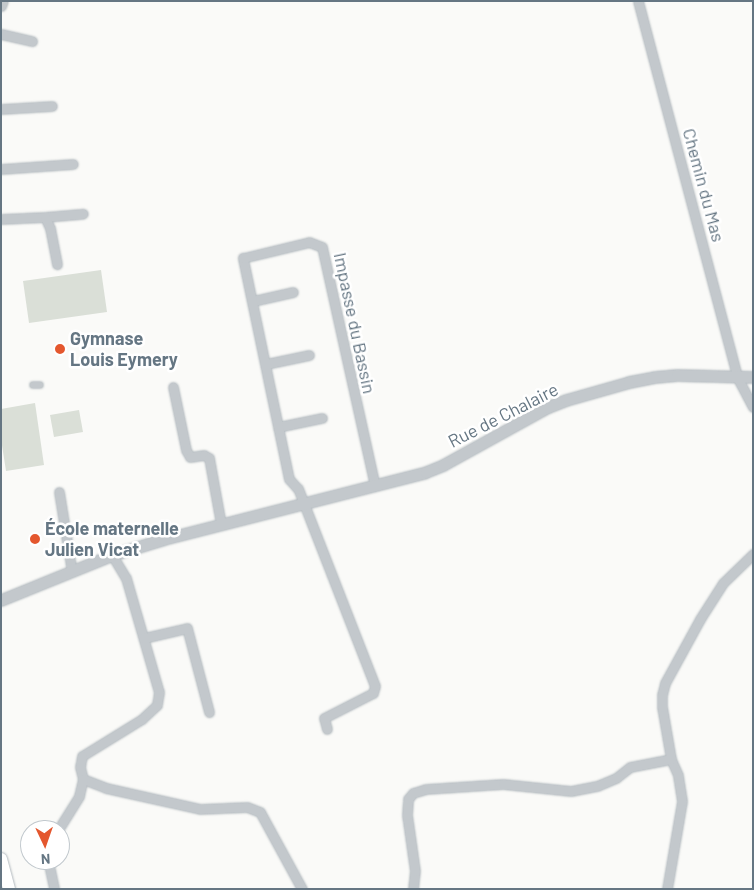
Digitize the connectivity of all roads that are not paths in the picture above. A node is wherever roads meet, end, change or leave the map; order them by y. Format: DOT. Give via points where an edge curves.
graph roads {
  1 [pos="3,1"];
  2 [pos="638,1"];
  3 [pos="1,6"];
  4 [pos="1,34"];
  5 [pos="32,41"];
  6 [pos="52,106"];
  7 [pos="1,109"];
  8 [pos="73,164"];
  9 [pos="1,169"];
  10 [pos="83,214"];
  11 [pos="45,217"];
  12 [pos="1,219"];
  13 [pos="57,264"];
  14 [pos="293,292"];
  15 [pos="253,301"];
  16 [pos="309,355"];
  17 [pos="266,364"];
  18 [pos="737,377"];
  19 [pos="753,378"];
  20 [pos="33,385"];
  21 [pos="40,385"];
  22 [pos="173,387"];
  23 [pos="753,407"];
  24 [pos="322,418"];
  25 [pos="278,427"];
  26 [pos="375,486"];
  27 [pos="59,492"];
  28 [pos="302,503"];
  29 [pos="221,524"];
  30 [pos="753,554"];
  31 [pos="112,555"];
  32 [pos="72,572"];
  33 [pos="1,600"];
  34 [pos="144,638"];
  35 [pos="209,712"];
  36 [pos="327,729"];
  37 [pos="671,759"];
  38 [pos="83,779"];
  39 [pos="64,820"];
  40 [pos="1,859"];
  41 [pos="50,870"];
  42 [pos="9,889"];
  43 [pos="54,889"];
  44 [pos="302,889"];
  45 [pos="414,889"];
  46 [pos="667,889"];
  1 -- 3 [label="street"];
  2 -- 18 [label="street, Chemin du Mas"];
  4 -- 5 [label="street"];
  6 -- 7 [label="street"];
  8 -- 9 [label="street"];
  10 -- 11 [label="street"];
  11 -- 12 [label="street"];
  11 -- 13 [label="street"];
  14 -- 15 [label="street"];
  15 -- 17 [label="street"];
  15 -- 26 [label="street, Impasse du Bassin" via="243,258 309,242 322,246"];
  16 -- 17 [label="street"];
  17 -- 25 [label="street"];
  18 -- 19 [label="street, Rue de Chalaire"];
  18 -- 23 [label="street, Chemin du Mas"];
  18 -- 26 [label="street, Rue de Chalaire" via="655,377 575,398 548,407 443,466"];
  20 -- 21 [label="street"];
  22 -- 29 [label="street" via="186,450 190,456 209,458"];
  24 -- 25 [label="street"];
  25 -- 28 [label="street" via="289,479 298,489"];
  26 -- 28 [label="street, Rue de Chalaire"];
  27 -- 32 [label="street"];
  28 -- 29 [label="street, Rue de Chalaire"];
  28 -- 36 [label="street" via="375,686 373,693 324,718"];
  29 -- 31 [label="street, Rue de Chalaire"];
  30 -- 37 [label="street" via="722,583 665,683 662,707"];
  31 -- 32 [label="street, Rue de Chalaire"];
  31 -- 34 [label="street" via="126,578"];
  32 -- 33 [label="street, Rue de Chalaire"];
  34 -- 35 [label="street" via="187,628"];
  34 -- 38 [label="street" via="159,692 158,705 142,719 82,756"];
  37 -- 45 [label="street" via="630,767 616,778 597,786 571,791 503,784 426,789 413,793 408,799 407,815 415,871"];
  37 -- 46 [label="street" via="678,775 682,801"];
  38 -- 39 [label="street" via="79,796"];
  38 -- 44 [label="street" via="106,788 200,809 247,807 260,812"];
  40 -- 42 [label="main road"];
  41 -- 43 [label="street"];
}
